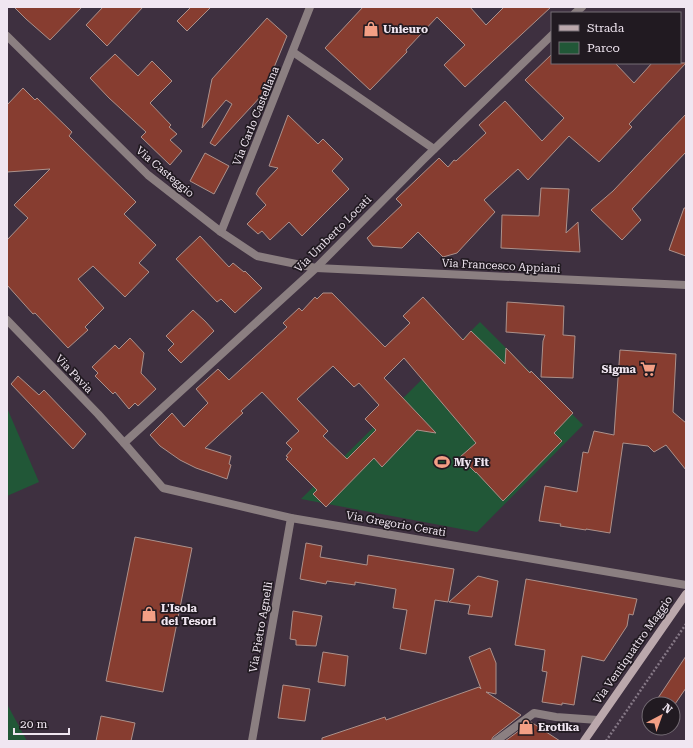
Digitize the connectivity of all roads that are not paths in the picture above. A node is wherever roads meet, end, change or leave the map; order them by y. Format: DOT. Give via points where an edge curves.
graph roads {
  1 [pos="310,7"];
  2 [pos="7,36"];
  3 [pos="551,36"];
  4 [pos="293,52"];
  5 [pos="434,148"];
  6 [pos="222,232"];
  7 [pos="316,268"];
  8 [pos="686,285"];
  9 [pos="7,320"];
  10 [pos="124,443"];
  11 [pos="291,518"];
  12 [pos="686,585"];
  13 [pos="686,594"];
  14 [pos="598,720"];
  15 [pos="252,741"];
  16 [pos="496,741"];
  17 [pos="584,741"];
  1 -- 4 [label="street, Via Carlo Castellana"];
  2 -- 6 [label="street, Via Casteggio" via="148,175"];
  3 -- 5 [label="street, Via Umberto Locati"];
  4 -- 5 [label="street"];
  4 -- 6 [label="street, Via Carlo Castellana"];
  5 -- 7 [label="street, Via Umberto Locati"];
  6 -- 7 [label="street, Via Casteggio" via="257,256"];
  7 -- 8 [label="street, Via Francesco Appiani"];
  7 -- 10 [label="street, Via Umberto Locati"];
  9 -- 10 [label="street, Via Pavia"];
  10 -- 11 [label="street, Via Gregorio Cerati" via="163,488"];
  11 -- 12 [label="street, Via Gregorio Cerati"];
  11 -- 15 [label="street, Via Pietro Agnelli"];
  13 -- 14 [label="main road, Via Ventiquattro Maggio"];
  14 -- 16 [label="street, Via Ventiquattro Maggio" via="534,713"];
  14 -- 17 [label="main road, Via Ventiquattro Maggio"];
}
